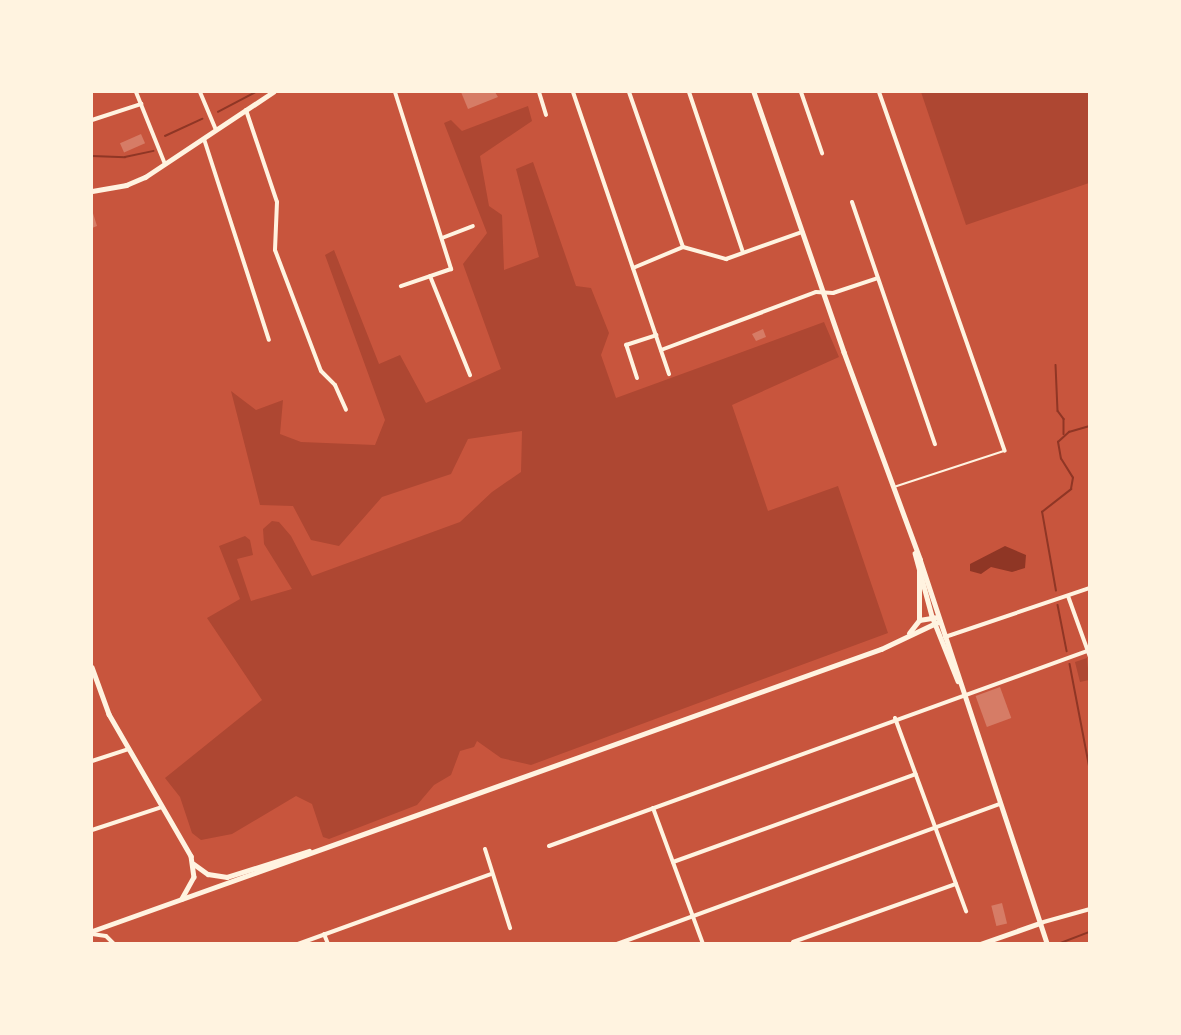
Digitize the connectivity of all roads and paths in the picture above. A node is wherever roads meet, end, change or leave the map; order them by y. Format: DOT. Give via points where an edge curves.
graph roads {
  1 [pos="136,92"];
  2 [pos="200,92"];
  3 [pos="273,92"];
  4 [pos="395,92"];
  5 [pos="539,92"];
  6 [pos="573,92"];
  7 [pos="629,92"];
  8 [pos="689,92"];
  9 [pos="754,92"];
  10 [pos="801,92"];
  11 [pos="879,92"];
  12 [pos="141,104"];
  13 [pos="246,110"];
  14 [pos="546,115"];
  15 [pos="92,120"];
  16 [pos="216,130"];
  17 [pos="204,139"];
  18 [pos="822,153"];
  19 [pos="165,165"];
  20 [pos="92,191"];
  21 [pos="852,202"];
  22 [pos="473,226"];
  23 [pos="802,232"];
  24 [pos="442,238"];
  25 [pos="683,247"];
  26 [pos="743,252"];
  27 [pos="633,268"];
  28 [pos="430,276"];
  29 [pos="878,278"];
  30 [pos="402,286"];
  31 [pos="823,293"];
  32 [pos="656,335"];
  33 [pos="269,340"];
  34 [pos="661,350"];
  35 [pos="669,374"];
  36 [pos="470,375"];
  37 [pos="638,378"];
  38 [pos="346,410"];
  39 [pos="935,444"];
  40 [pos="1005,451"];
  41 [pos="893,487"];
  42 [pos="914,544"];
  43 [pos="919,571"];
  44 [pos="1089,588"];
  45 [pos="1068,596"];
  46 [pos="919,620"];
  47 [pos="936,620"];
  48 [pos="908,634"];
  49 [pos="945,637"];
  50 [pos="1088,650"];
  51 [pos="1089,657"];
  52 [pos="92,667"];
  53 [pos="963,691"];
  54 [pos="896,718"];
  55 [pos="129,748"];
  56 [pos="92,761"];
  57 [pos="916,774"];
  58 [pos="999,804"];
  59 [pos="162,807"];
  60 [pos="653,808"];
  61 [pos="935,827"];
  62 [pos="92,830"];
  63 [pos="338,844"];
  64 [pos="549,846"];
  65 [pos="485,849"];
  66 [pos="673,862"];
  67 [pos="194,864"];
  68 [pos="491,874"];
  69 [pos="956,884"];
  70 [pos="180,901"];
  71 [pos="1089,909"];
  72 [pos="966,911"];
  73 [pos="692,916"];
  74 [pos="1040,923"];
  75 [pos="510,928"];
  76 [pos="92,933"];
  77 [pos="324,934"];
  78 [pos="793,942"];
  79 [pos="114,944"];
  80 [pos="298,944"];
  81 [pos="328,944"];
  82 [pos="617,944"];
  83 [pos="703,944"];
  84 [pos="980,944"];
  85 [pos="1047,944"];
  1 -- 12 [label="street"];
  2 -- 16 [label="street"];
  3 -- 13 [label="main road"];
  4 -- 24 [label="street"];
  5 -- 14 [label="street"];
  6 -- 27 [label="street"];
  7 -- 25 [label="street"];
  8 -- 26 [label="street"];
  9 -- 23 [label="street"];
  10 -- 18 [label="street"];
  11 -- 40 [label="street"];
  12 -- 15 [label="street"];
  12 -- 19 [label="street"];
  13 -- 16 [label="main road"];
  13 -- 38 [label="street" via="277,202 275,250 321,371 335,385"];
  16 -- 17 [label="main road"];
  17 -- 19 [label="main road"];
  17 -- 33 [label="street"];
  19 -- 20 [label="main road" via="126,186"];
  21 -- 29 [label="street"];
  22 -- 24 [label="street"];
  23 -- 26 [label="street"];
  23 -- 31 [label="street"];
  24 -- 28 [label="street" via="451,269"];
  25 -- 26 [label="street" via="712,258 726,259"];
  25 -- 27 [label="street"];
  27 -- 32 [label="street"];
  28 -- 30 [label="street"];
  28 -- 36 [label="street"];
  29 -- 31 [label="street"];
  29 -- 39 [label="street"];
  31 -- 34 [label="street"];
  31 -- 41 [label="street"];
  32 -- 34 [label="street"];
  32 -- 37 [label="street" via="626,345"];
  34 -- 35 [label="street"];
  40 -- 41 [label="lane"];
  41 -- 42 [label="street"];
  42 -- 43 [label="street"];
  42 -- 47 [label="street"];
  43 -- 46 [label="main road"];
  43 -- 47 [label="street"];
  44 -- 45 [label="street"];
  45 -- 49 [label="street"];
  45 -- 50 [label="street"];
  46 -- 47 [label="main road"];
  46 -- 48 [label="main road"];
  47 -- 48 [label="main road"];
  47 -- 49 [label="street"];
  47 -- 53 [label="street"];
  48 -- 63 [label="main road" via="881,649"];
  49 -- 53 [label="street"];
  50 -- 51 [label="street"];
  50 -- 53 [label="street"];
  52 -- 55 [label="street" via="106,708"];
  53 -- 54 [label="street"];
  53 -- 58 [label="street"];
  54 -- 57 [label="street"];
  54 -- 60 [label="street"];
  55 -- 56 [label="street"];
  55 -- 59 [label="street"];
  57 -- 61 [label="street"];
  57 -- 66 [label="street"];
  58 -- 61 [label="street"];
  58 -- 74 [label="street"];
  59 -- 62 [label="street"];
  59 -- 67 [label="street"];
  60 -- 64 [label="street"];
  60 -- 66 [label="street"];
  61 -- 69 [label="street"];
  61 -- 73 [label="street"];
  63 -- 67 [label="street" via="227,877 208,874"];
  63 -- 70 [label="main road"];
  65 -- 68 [label="street"];
  66 -- 73 [label="street"];
  67 -- 70 [label="street" via="192,885"];
  68 -- 75 [label="street"];
  68 -- 77 [label="street"];
  69 -- 72 [label="street"];
  69 -- 78 [label="street"];
  70 -- 76 [label="main road"];
  71 -- 74 [label="street"];
  73 -- 82 [label="street"];
  73 -- 83 [label="street"];
  74 -- 84 [label="street"];
  74 -- 85 [label="street"];
  76 -- 79 [label="street" via="106,936"];
  77 -- 80 [label="street"];
  77 -- 81 [label="street"];
}
